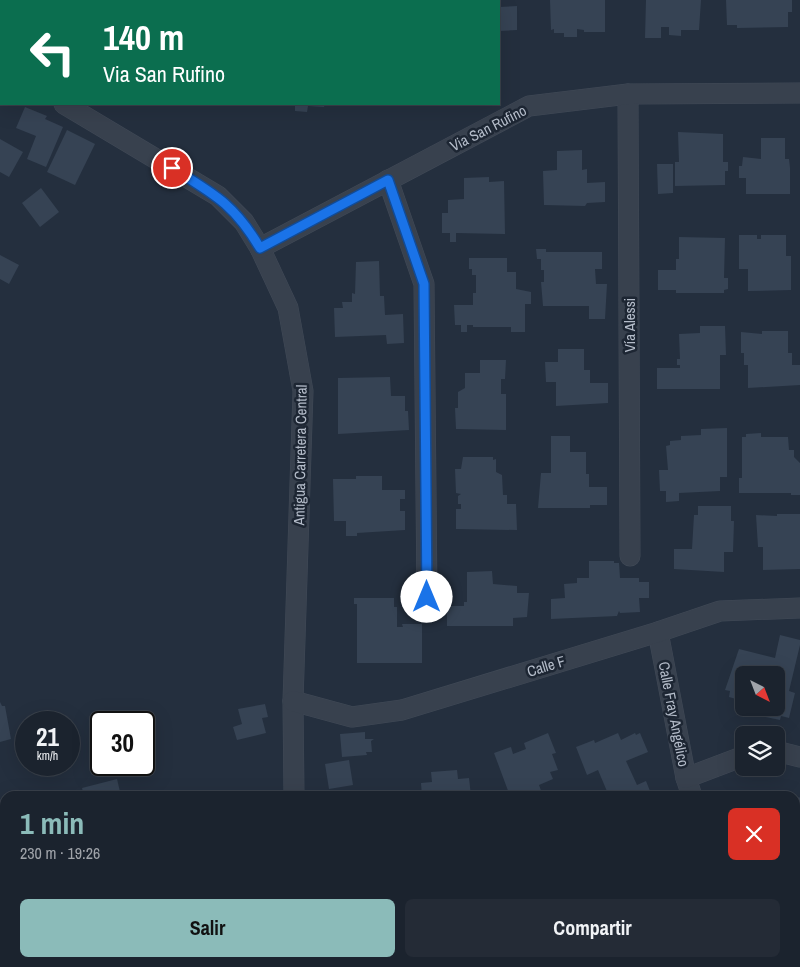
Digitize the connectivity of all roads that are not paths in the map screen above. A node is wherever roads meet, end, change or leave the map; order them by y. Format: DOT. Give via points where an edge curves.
graph roads {
  1 [pos="800,92"];
  2 [pos="628,94"];
  3 [pos="66,105"];
  4 [pos="388,180"];
  5 [pos="260,248"];
  6 [pos="630,556"];
  7 [pos="427,597"];
  8 [pos="800,608"];
  9 [pos="658,632"];
  10 [pos="293,701"];
  11 [pos="785,754"];
  12 [pos="800,757"];
  13 [pos="735,761"];
  14 [pos="689,787"];
  15 [pos="294,791"];
  1 -- 2 [label="street, Via San Rufino"];
  2 -- 4 [label="street, Via San Rufino" via="529,106"];
  2 -- 6 [label="street, Vía Alessi"];
  3 -- 5 [label="street, Antigua Carretera Central" via="218,196 244,222"];
  4 -- 5 [label="street, Via San Rufino"];
  4 -- 7 [label="street" via="424,284"];
  5 -- 10 [label="street, Antigua Carretera Central" via="288,308 303,391"];
  8 -- 9 [label="street, Calle F" via="720,611"];
  9 -- 10 [label="street, Calle F" via="402,710 352,717"];
  9 -- 14 [label="street, Calle Fray Angélico"];
  10 -- 15 [label="street, Antigua Carretera Central"];
  11 -- 12 [label="street"];
  13 -- 14 [label="street"];
}
